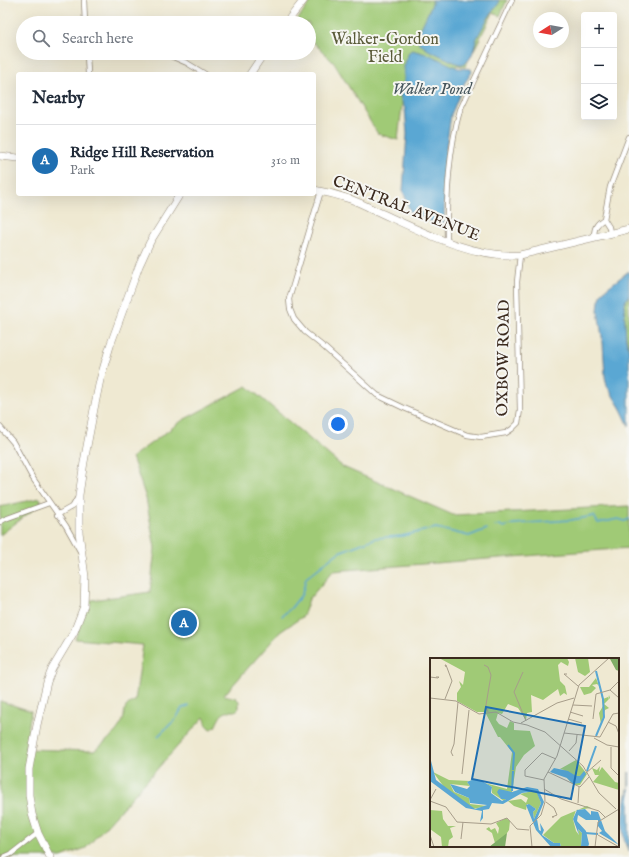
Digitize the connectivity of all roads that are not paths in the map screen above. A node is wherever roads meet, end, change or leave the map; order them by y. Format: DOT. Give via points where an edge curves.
graph roads {
  1 [pos="84,0"];
  2 [pos="304,0"];
  3 [pos="512,0"];
  4 [pos="85,16"];
  5 [pos="291,16"];
  6 [pos="87,60"];
  7 [pos="180,60"];
  8 [pos="259,60"];
  9 [pos="88,72"];
  10 [pos="203,72"];
  11 [pos="251,72"];
  12 [pos="629,137"];
  13 [pos="0,156"];
  14 [pos="16,158"];
  15 [pos="318,191"];
  16 [pos="179,196"];
  17 [pos="604,219"];
  18 [pos="629,229"];
  19 [pos="610,233"];
  20 [pos="594,237"];
  21 [pos="446,241"];
  22 [pos="520,255"];
  23 [pos="0,427"];
  24 [pos="79,495"];
  25 [pos="49,503"];
  26 [pos="57,515"];
  27 [pos="0,522"];
  28 [pos="82,556"];
  29 [pos="38,833"];
  30 [pos="4,857"];
  31 [pos="50,857"];
  1 -- 4 [label="street"];
  2 -- 5 [label="street"];
  3 -- 21 [label="street" via="460,110 451,150"];
  6 -- 9 [label="street"];
  7 -- 10 [label="street"];
  8 -- 11 [label="street"];
  12 -- 17 [label="street" via="610,187"];
  13 -- 14 [label="street"];
  15 -- 21 [label="street, CENTRAL AVENUE" via="350,199"];
  15 -- 22 [label="street, OXBOW ROAD" via="289,299 294,319 305,332 377,395 467,435 481,437 506,433 518,423"];
  16 -- 24 [label="street" via="150,242 110,346 100,380"];
  17 -- 19 [label="street"];
  17 -- 20 [label="street" via="597,223"];
  18 -- 19 [label="street, CENTRAL AVENUE"];
  19 -- 20 [label="street, CENTRAL AVENUE"];
  20 -- 22 [label="street, CENTRAL AVENUE"];
  21 -- 22 [label="street, CENTRAL AVENUE" via="488,254"];
  23 -- 25 [label="street" via="13,442"];
  24 -- 26 [label="street" via="73,506"];
  24 -- 28 [label="street"];
  25 -- 26 [label="street"];
  25 -- 27 [label="street"];
  26 -- 28 [label="street"];
  28 -- 29 [label="street" via="85,577 84,606 74,632 47,682 32,754 29,796"];
  29 -- 30 [label="street"];
  29 -- 31 [label="street"];
}
